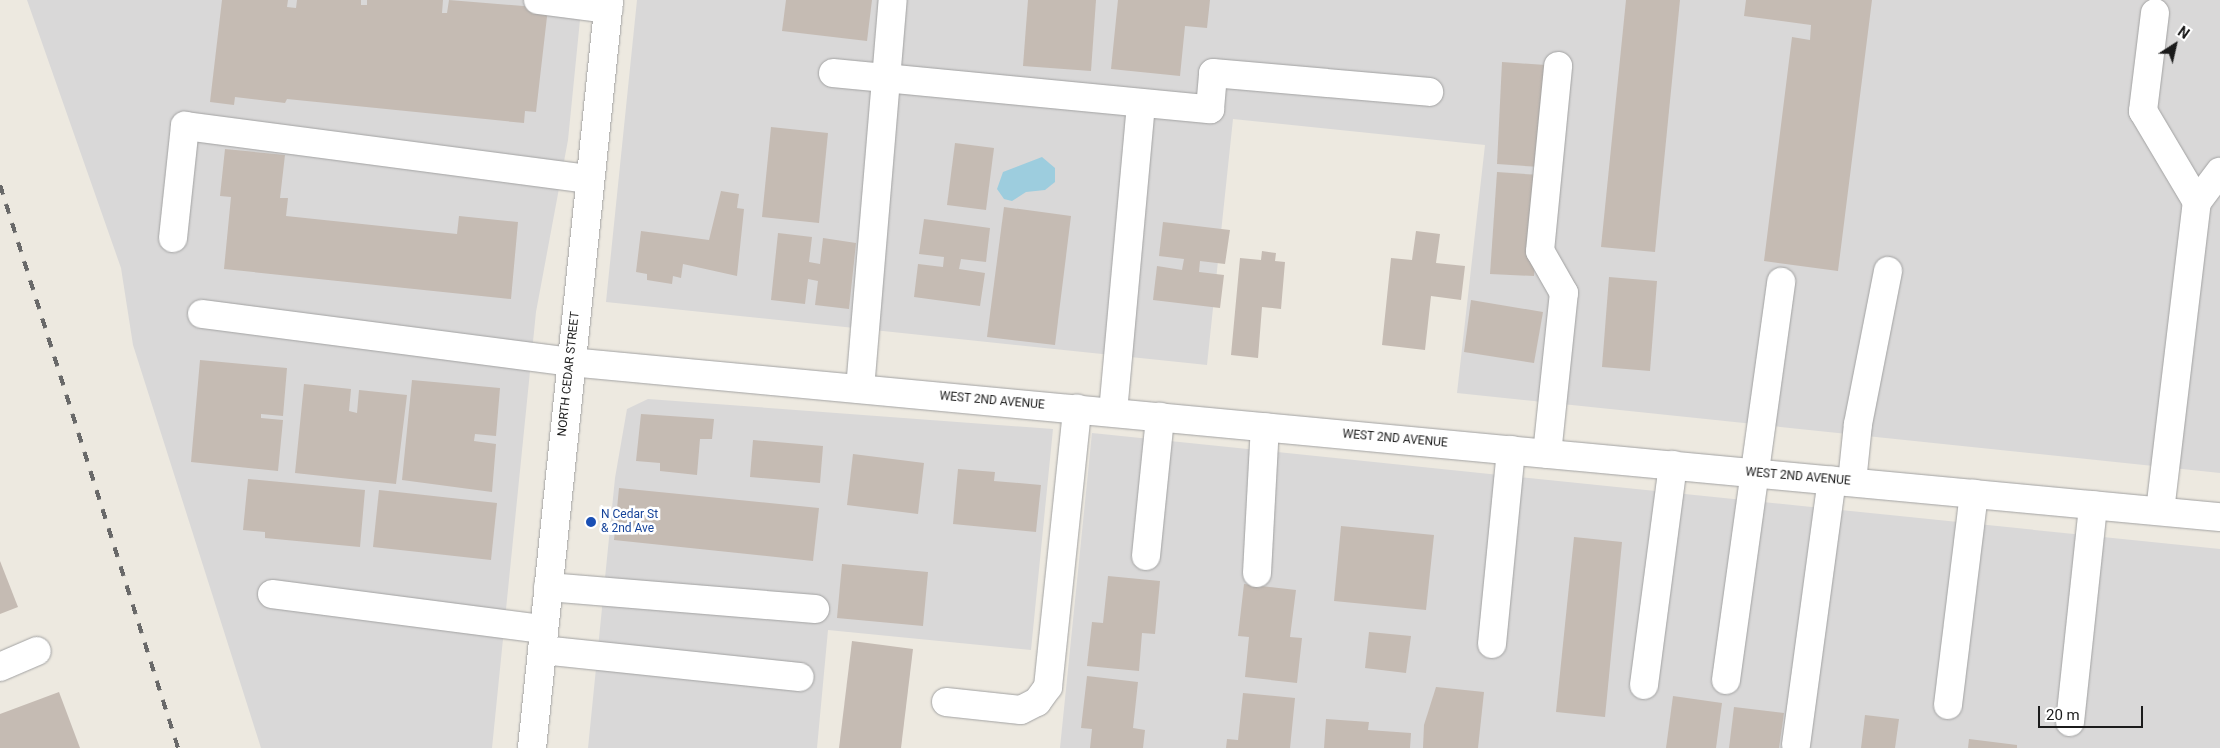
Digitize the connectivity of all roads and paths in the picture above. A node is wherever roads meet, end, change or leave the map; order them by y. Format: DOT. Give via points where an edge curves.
graph roads {
  1 [pos="538,0"];
  2 [pos="893,0"];
  3 [pos="608,4"];
  4 [pos="2154,13"];
  5 [pos="1558,66"];
  6 [pos="833,73"];
  7 [pos="887,78"];
  8 [pos="1429,92"];
  9 [pos="1142,104"];
  10 [pos="2220,172"];
  11 [pos="589,179"];
  12 [pos="2197,202"];
  13 [pos="174,238"];
  14 [pos="1888,271"];
  15 [pos="1781,282"];
  16 [pos="202,314"];
  17 [pos="570,362"];
  18 [pos="860,389"];
  19 [pos="1077,410"];
  20 [pos="1113,412"];
  21 [pos="1160,417"];
  22 [pos="1265,427"];
  23 [pos="1511,450"];
  24 [pos="1547,454"];
  25 [pos="1673,466"];
  26 [pos="1758,474"];
  27 [pos="1842,481"];
  28 [pos="1974,494"];
  29 [pos="2093,505"];
  30 [pos="2160,511"];
  31 [pos="2220,517"];
  32 [pos="1146,556"];
  33 [pos="1257,573"];
  34 [pos="548,586"];
  35 [pos="272,594"];
  36 [pos="815,609"];
  37 [pos="543,639"];
  38 [pos="1492,644"];
  39 [pos="37,651"];
  40 [pos="0,667"];
  41 [pos="800,677"];
  42 [pos="1726,680"];
  43 [pos="1644,685"];
  44 [pos="946,702"];
  45 [pos="1948,705"];
  46 [pos="2070,722"];
  47 [pos="1796,745"];
  48 [pos="532,748"];
  1 -- 3 [label="street"];
  2 -- 7 [label="street"];
  3 -- 11 [label="street, NORTH CEDAR STREET"];
  4 -- 12 [label="street" via="2144,111"];
  5 -- 24 [label="street" via="1540,251 1564,293"];
  6 -- 7 [label="street"];
  7 -- 9 [label="street"];
  7 -- 18 [label="street"];
  8 -- 9 [label="street" via="1213,73 1210,110"];
  9 -- 20 [label="street"];
  10 -- 12 [label="street"];
  11 -- 13 [label="street" via="185,126"];
  11 -- 17 [label="street, NORTH CEDAR STREET"];
  12 -- 30 [label="street"];
  14 -- 27 [label="street" via="1858,424"];
  15 -- 26 [label="street"];
  16 -- 17 [label="street, WEST 2ND AVENUE"];
  17 -- 18 [label="street, WEST 2ND AVENUE"];
  17 -- 34 [label="street, NORTH CEDAR STREET"];
  18 -- 19 [label="street, WEST 2ND AVENUE"];
  19 -- 20 [label="street, WEST 2ND AVENUE"];
  19 -- 44 [label="street" via="1048,686 1037,702 1021,710"];
  20 -- 21 [label="street, WEST 2ND AVENUE"];
  21 -- 22 [label="street, WEST 2ND AVENUE"];
  21 -- 32 [label="street"];
  22 -- 23 [label="street, WEST 2ND AVENUE"];
  22 -- 33 [label="street"];
  23 -- 24 [label="street, WEST 2ND AVENUE"];
  23 -- 38 [label="street"];
  24 -- 25 [label="street, WEST 2ND AVENUE"];
  25 -- 26 [label="street, WEST 2ND AVENUE"];
  25 -- 43 [label="street"];
  26 -- 27 [label="street, WEST 2ND AVENUE"];
  26 -- 42 [label="street"];
  27 -- 28 [label="street, WEST 2ND AVENUE"];
  27 -- 47 [label="street"];
  28 -- 29 [label="street, WEST 2ND AVENUE"];
  28 -- 45 [label="street"];
  29 -- 30 [label="street, WEST 2ND AVENUE"];
  29 -- 46 [label="street"];
  30 -- 31 [label="street, WEST 2ND AVENUE"];
  34 -- 36 [label="street"];
  34 -- 37 [label="street, NORTH CEDAR STREET"];
  35 -- 37 [label="street"];
  37 -- 41 [label="street"];
  37 -- 48 [label="street, NORTH CEDAR STREET"];
  39 -- 40 [label="street"];
}
